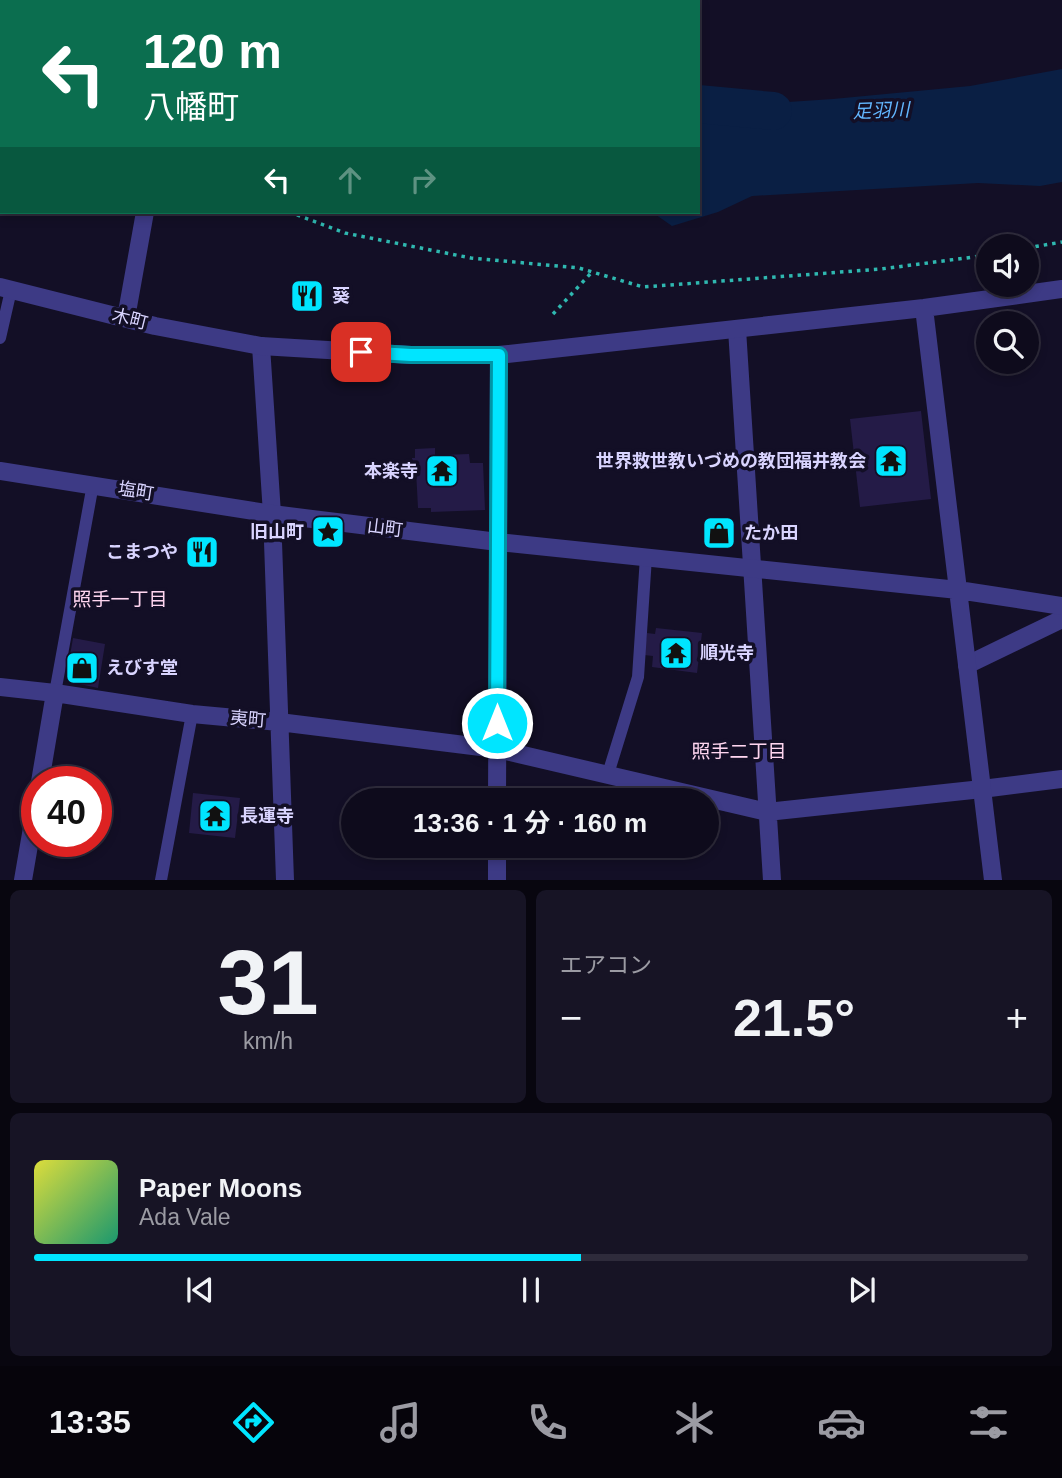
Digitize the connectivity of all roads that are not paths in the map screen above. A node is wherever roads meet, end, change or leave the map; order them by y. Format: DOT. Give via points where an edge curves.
graph roads {
  1 [pos="145,214"];
  2 [pos="5,288"];
  3 [pos="1062,289"];
  4 [pos="924,308"];
  5 [pos="125,318"];
  6 [pos="737,329"];
  7 [pos="0,338"];
  8 [pos="261,346"];
  9 [pos="499,355"];
  10 [pos="0,471"];
  11 [pos="93,484"];
  12 [pos="272,513"];
  13 [pos="498,542"];
  14 [pos="646,557"];
  15 [pos="752,569"];
  16 [pos="958,590"];
  17 [pos="1062,607"];
  18 [pos="1062,619"];
  19 [pos="967,665"];
  20 [pos="0,687"];
  21 [pos="55,693"];
  22 [pos="192,713"];
  23 [pos="279,722"];
  24 [pos="497,749"];
  25 [pos="43,766"];
  26 [pos="608,774"];
  27 [pos="1062,779"];
  28 [pos="497,788"];
  29 [pos="982,789"];
  30 [pos="768,812"];
  31 [pos="27,857"];
  32 [pos="497,858"];
  33 [pos="23,880"];
  34 [pos="161,880"];
  35 [pos="285,880"];
  36 [pos="496,880"];
  37 [pos="772,880"];
  38 [pos="993,880"];
  1 -- 5 [label="street"];
  2 -- 5 [label="street, 木町"];
  2 -- 7 [label="lane"];
  3 -- 4 [label="street, 木町"];
  4 -- 6 [label="street, 木町"];
  4 -- 16 [label="street"];
  5 -- 8 [label="street, 木町"];
  6 -- 9 [label="street, 木町"];
  6 -- 15 [label="street"];
  8 -- 9 [label="street, 木町"];
  8 -- 12 [label="street"];
  9 -- 13 [label="street"];
  10 -- 11 [label="street, 塩町"];
  11 -- 12 [label="street, 塩町"];
  11 -- 21 [label="lane"];
  12 -- 13 [label="street, 山町"];
  12 -- 23 [label="street"];
  13 -- 14 [label="street, 山町"];
  13 -- 24 [label="street"];
  14 -- 15 [label="street, 山町"];
  14 -- 26 [label="lane" via="638,677"];
  15 -- 16 [label="street, 山町"];
  15 -- 30 [label="street"];
  16 -- 17 [label="street, 山町"];
  16 -- 19 [label="street"];
  18 -- 19 [label="street"];
  19 -- 29 [label="street"];
  20 -- 21 [label="street, 夷町"];
  21 -- 22 [label="street, 夷町"];
  21 -- 25 [label="street"];
  22 -- 23 [label="street, 夷町"];
  22 -- 34 [label="lane"];
  23 -- 24 [label="street, 夷町"];
  23 -- 35 [label="street"];
  24 -- 26 [label="street, 夷町"];
  24 -- 28 [label="street"];
  26 -- 30 [label="street, 夷町"];
  27 -- 29 [label="street, 夷町"];
  29 -- 30 [label="street, 夷町"];
  29 -- 38 [label="street"];
  30 -- 37 [label="street"];
  31 -- 33 [label="street"];
  32 -- 36 [label="street"];
}
